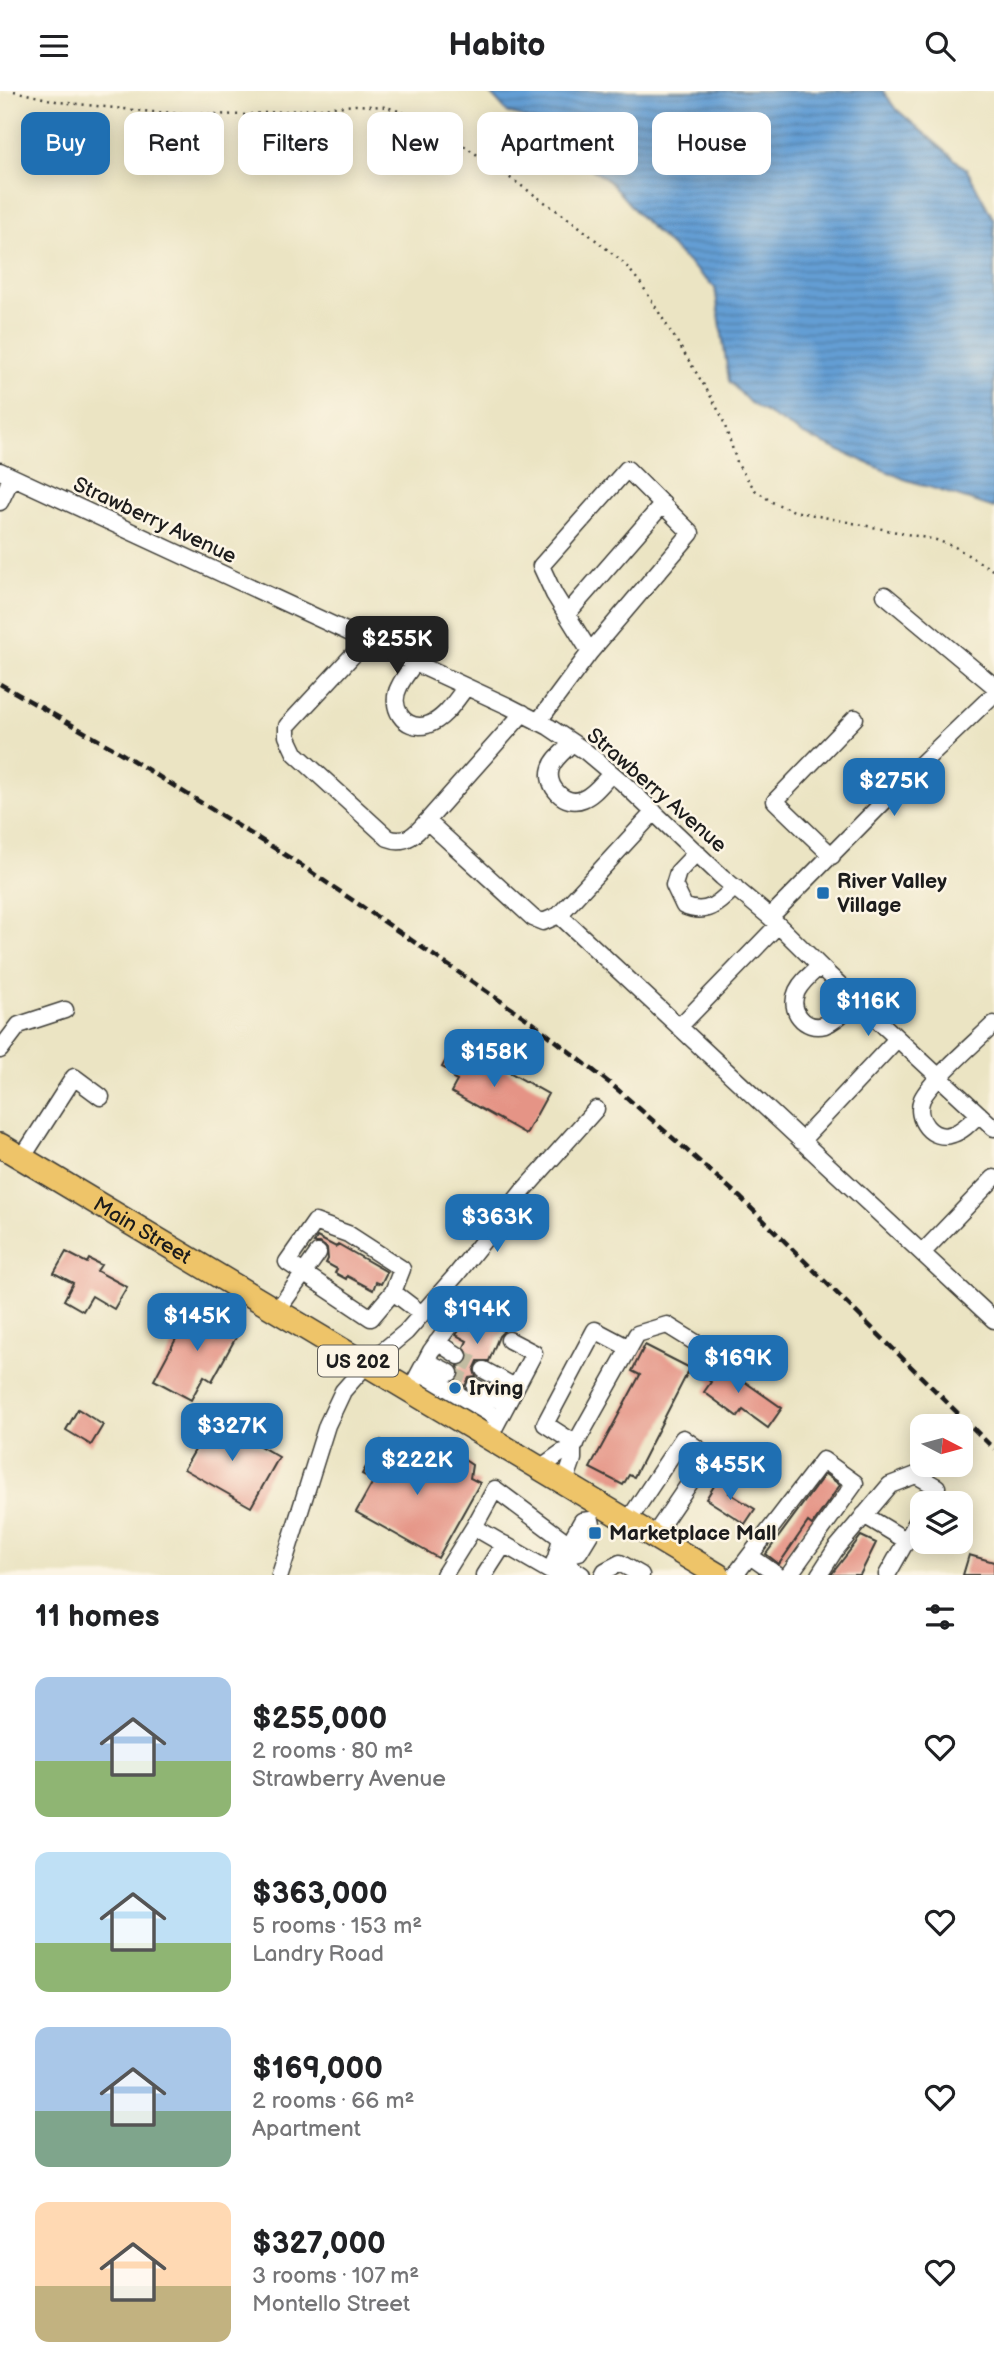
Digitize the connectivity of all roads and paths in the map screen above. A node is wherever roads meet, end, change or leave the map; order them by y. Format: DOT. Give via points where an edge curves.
graph roads {
  1 [pos="14,91"];
  2 [pos="6,474"];
  3 [pos="0,502"];
  4 [pos="663,504"];
  5 [pos="994,571"];
  6 [pos="885,594"];
  7 [pos="567,614"];
  8 [pos="366,641"];
  9 [pos="590,652"];
  10 [pos="415,663"];
  11 [pos="994,686"];
  12 [pos="466,687"];
  13 [pos="994,694"];
  14 [pos="523,713"];
  15 [pos="855,718"];
  16 [pos="538,722"];
  17 [pos="572,743"];
  18 [pos="611,773"];
  19 [pos="654,812"];
  20 [pos="427,821"];
  21 [pos="697,852"];
  22 [pos="832,856"];
  23 [pos="735,887"];
  24 [pos="559,915"];
  25 [pos="774,921"];
  26 [pos="820,966"];
  27 [pos="856,1001"];
  28 [pos="65,1010"];
  29 [pos="994,1024"];
  30 [pos="679,1027"];
  31 [pos="897,1039"];
  32 [pos="0,1050"];
  33 [pos="939,1078"];
  34 [pos="101,1097"];
  35 [pos="596,1109"];
  36 [pos="989,1120"];
  37 [pos="801,1140"];
  38 [pos="0,1145"];
  39 [pos="22,1159"];
  40 [pos="994,1178"];
  41 [pos="326,1241"];
  42 [pos="922,1253"];
  43 [pos="304,1273"];
  44 [pos="393,1293"];
  45 [pos="276,1311"];
  46 [pos="422,1314"];
  47 [pos="455,1318"];
  48 [pos="994,1320"];
  49 [pos="406,1332"];
  50 [pos="509,1341"];
  51 [pos="701,1346"];
  52 [pos="629,1348"];
  53 [pos="459,1356"];
  54 [pos="425,1363"];
  55 [pos="366,1366"];
  56 [pos="484,1370"];
  57 [pos="450,1373"];
  58 [pos="475,1387"];
  59 [pos="514,1387"];
  60 [pos="498,1420"];
  61 [pos="574,1446"];
  62 [pos="540,1468"];
  63 [pos="565,1482"];
  64 [pos="935,1491"];
  65 [pos="646,1494"];
  66 [pos="595,1512"];
  67 [pos="864,1515"];
  68 [pos="667,1516"];
  69 [pos="628,1521"];
  70 [pos="474,1527"];
  71 [pos="910,1535"];
  72 [pos="653,1537"];
  73 [pos="907,1541"];
  74 [pos="503,1544"];
  75 [pos="750,1556"];
  76 [pos="563,1563"];
  77 [pos="280,1575"];
  78 [pos="444,1575"];
  79 [pos="484,1575"];
  80 [pos="582,1575"];
  81 [pos="603,1575"];
  82 [pos="641,1575"];
  83 [pos="716,1575"];
  84 [pos="735,1575"];
  85 [pos="777,1575"];
  86 [pos="789,1575"];
  87 [pos="819,1575"];
  88 [pos="887,1575"];
  1 -- 5 [label="path" via="60,102 151,112 242,115 356,104 387,107 416,117 576,224 624,263 710,395 738,465 763,496 794,511 936,540"];
  2 -- 3 [label="street"];
  2 -- 8 [label="street, Strawberry Avenue"];
  4 -- 7 [label="street"];
  4 -- 7 [label="street" via="627,469 541,566"];
  4 -- 9 [label="street" via="691,533"];
  6 -- 11 [label="street"];
  7 -- 9 [label="street"];
  8 -- 10 [label="street, Strawberry Avenue"];
  8 -- 20 [label="street" via="287,726 287,736 295,753 388,838 404,841"];
  9 -- 16 [label="street"];
  10 -- 12 [label="street, Strawberry Avenue"];
  10 -- 12 [label="street" via="395,701 397,713 406,723 428,725 445,713"];
  12 -- 14 [label="street, Strawberry Avenue"];
  13 -- 22 [label="street"];
  14 -- 16 [label="street, Strawberry Avenue"];
  14 -- 20 [label="street"];
  15 -- 22 [label="street" via="775,801"];
  16 -- 17 [label="street, Strawberry Avenue"];
  17 -- 18 [label="street, Strawberry Avenue"];
  17 -- 18 [label="street" via="551,769 550,778 559,795 579,801"];
  18 -- 19 [label="street, Strawberry Avenue"];
  19 -- 21 [label="street, Strawberry Avenue"];
  19 -- 24 [label="street"];
  20 -- 24 [label="street" via="533,918 543,922"];
  21 -- 23 [label="street, Strawberry Avenue"];
  21 -- 23 [label="street" via="678,872 674,885 684,906 693,910 716,906"];
  22 -- 25 [label="street"];
  23 -- 25 [label="street, Strawberry Avenue"];
  24 -- 30 [label="street"];
  25 -- 26 [label="street, Strawberry Avenue"];
  25 -- 30 [label="street"];
  26 -- 27 [label="street, Strawberry Avenue"];
  26 -- 27 [label="street" via="795,995 798,1018 815,1027 825,1025"];
  27 -- 31 [label="street, Strawberry Avenue"];
  28 -- 32 [label="street" via="19,1025"];
  29 -- 33 [label="street"];
  30 -- 37 [label="street"];
  31 -- 33 [label="street, Strawberry Avenue"];
  31 -- 37 [label="street"];
  33 -- 36 [label="street, Strawberry Avenue"];
  33 -- 36 [label="street" via="920,1108 920,1117 933,1133 954,1134"];
  34 -- 39 [label="street" via="74,1077"];
  35 -- 46 [label="street"];
  37 -- 42 [label="street"];
  38 -- 39 [label="highway, Main Street / US 202"];
  39 -- 45 [label="highway, Main Street / US 202"];
  40 -- 42 [label="street"];
  41 -- 43 [label="street"];
  41 -- 43 [label="street" via="315,1222 287,1262"];
  41 -- 44 [label="street" via="348,1234 402,1269"];
  42 -- 48 [label="street"];
  43 -- 44 [label="street" via="371,1318"];
  43 -- 45 [label="street"];
  44 -- 46 [label="street"];
  45 -- 55 [label="highway, Main Street / US 202"];
  46 -- 49 [label="street"];
  47 -- 54 [label="street"];
  49 -- 54 [label="street"];
  49 -- 55 [label="street"];
  50 -- 59 [label="street" via="534,1353"];
  51 -- 52 [label="street" via="667,1325 637,1334"];
  52 -- 61 [label="street"];
  52 -- 61 [label="street" via="595,1330 545,1424"];
  53 -- 54 [label="street"];
  54 -- 55 [label="highway, Main Street / US 202"];
  54 -- 57 [label="street"];
  54 -- 60 [label="highway, Main Street / US 202"];
  55 -- 77 [label="street" via="335,1405"];
  56 -- 59 [label="street"];
  58 -- 60 [label="street"];
  59 -- 60 [label="street"];
  60 -- 62 [label="highway, Main Street / US 202"];
  61 -- 62 [label="street"];
  61 -- 63 [label="street"];
  62 -- 63 [label="highway, Main Street / US 202"];
  63 -- 66 [label="highway, Main Street / US 202"];
  64 -- 67 [label="street" via="937,1487 916,1475 890,1485"];
  65 -- 68 [label="street"];
  65 -- 68 [label="street" via="683,1439 708,1456"];
  65 -- 69 [label="street"];
  66 -- 69 [label="highway, Main Street / US 202"];
  66 -- 76 [label="street" via="593,1529 579,1552"];
  67 -- 73 [label="street"];
  67 -- 87 [label="street"];
  68 -- 72 [label="street"];
  69 -- 72 [label="highway, Main Street / US 202"];
  70 -- 74 [label="street"];
  70 -- 76 [label="street" via="495,1489 561,1538"];
  70 -- 78 [label="street"];
  71 -- 73 [label="street"];
  72 -- 83 [label="highway, Main Street / US 202"];
  73 -- 88 [label="street"];
  74 -- 76 [label="street" via="550,1571"];
  74 -- 79 [label="street"];
  75 -- 84 [label="street"];
  75 -- 85 [label="street"];
  75 -- 86 [label="street" via="823,1460 855,1483"];
  76 -- 80 [label="street"];
  81 -- 82 [label="street" via="620,1563"];
}
